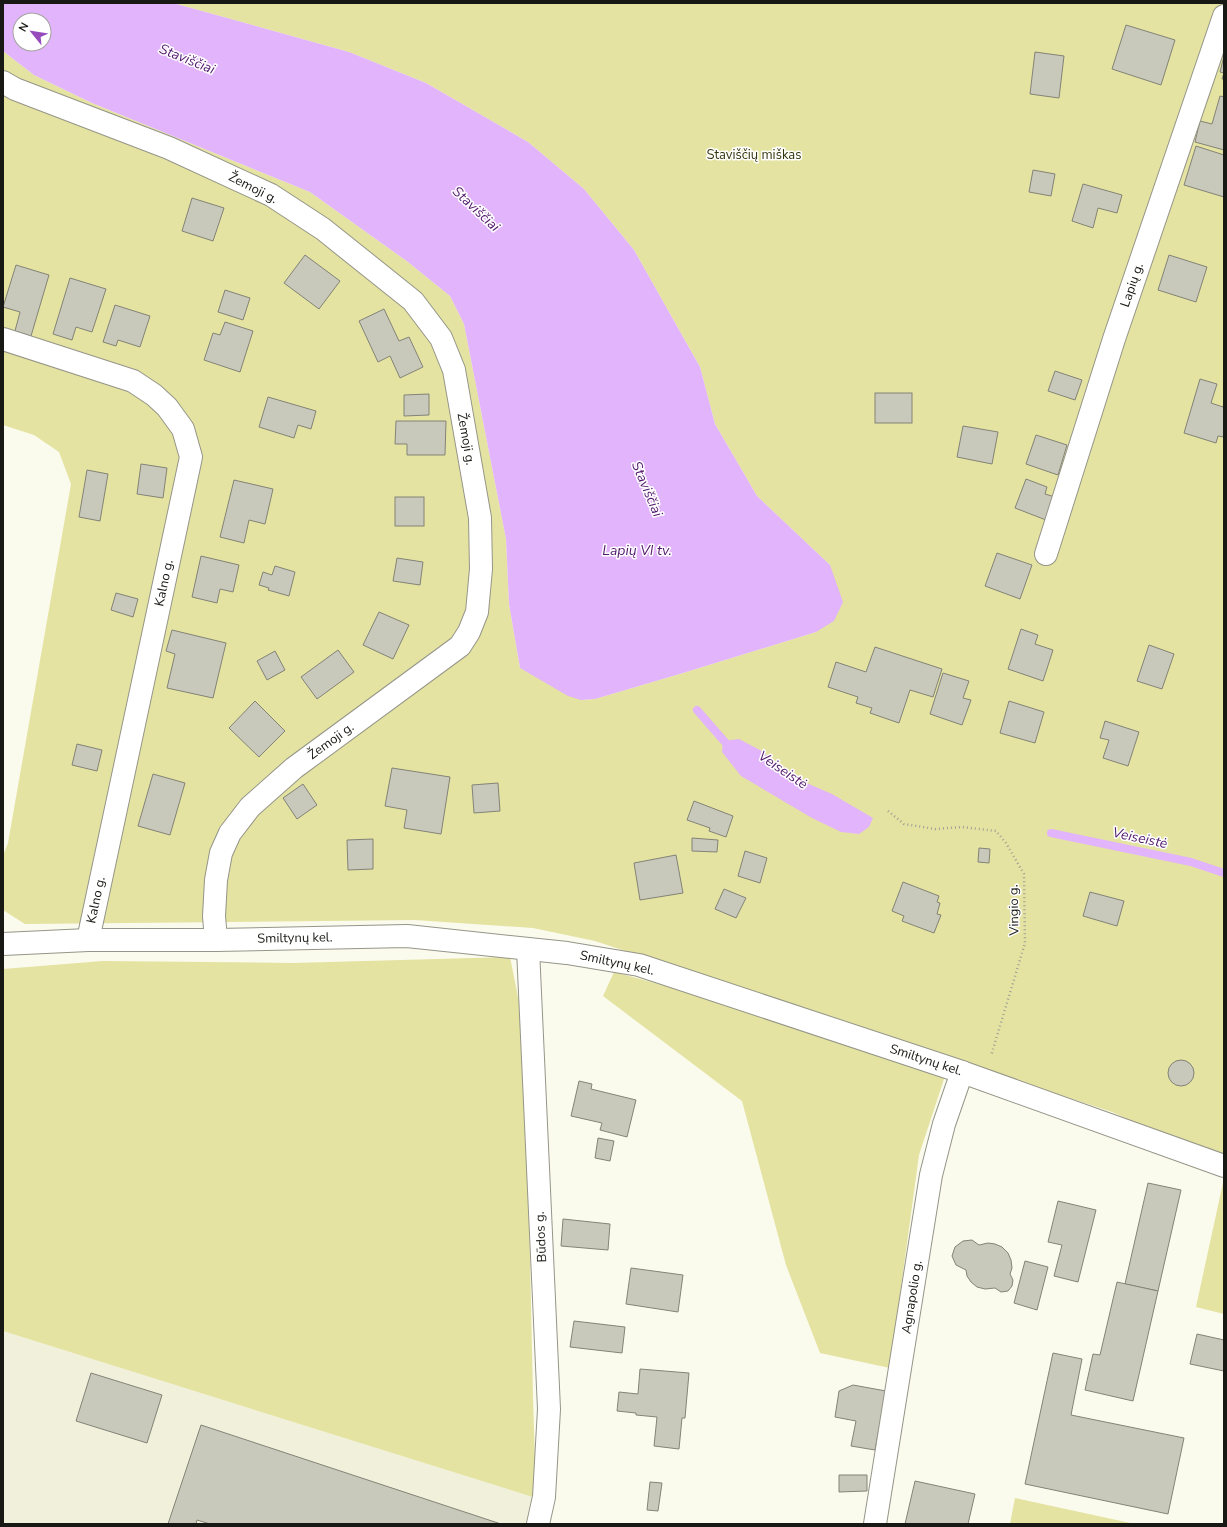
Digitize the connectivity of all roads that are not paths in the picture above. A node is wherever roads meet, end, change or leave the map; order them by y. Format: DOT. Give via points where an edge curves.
graph roads {
  1 [pos="1224,16"];
  2 [pos="3,82"];
  3 [pos="3,339"];
  4 [pos="1046,554"];
  5 [pos="88,940"];
  6 [pos="216,940"];
  7 [pos="3,944"];
  8 [pos="528,949"];
  9 [pos="962,1072"];
  10 [pos="1224,1166"];
  11 [pos="538,1524"];
  12 [pos="875,1524"];
  1 -- 4 [label="street, Lapių g." via="1114,339"];
  2 -- 6 [label="street, Žemoji g." via="15,89 169,148 271,195 323,229 413,301 441,338 454,370 480,518 481,569 477,612 469,632 460,646 294,768 250,807 230,833 221,853 216,880"];
  3 -- 5 [label="street, Kalno g." via="133,382 144,388 167,407 183,429 191,458"];
  5 -- 6 [label="street, Smiltynų kel."];
  5 -- 7 [label="street, Smiltynų kel."];
  6 -- 8 [label="street, Smiltynų kel." via="407,936"];
  8 -- 9 [label="street, Smiltynų kel." via="639,965"];
  8 -- 11 [label="street, Būdos g." via="549,1409 544,1497"];
  9 -- 10 [label="street, Smiltynų kel."];
  9 -- 12 [label="street, Agnapolio g." via="944,1124 931,1175"];
}
